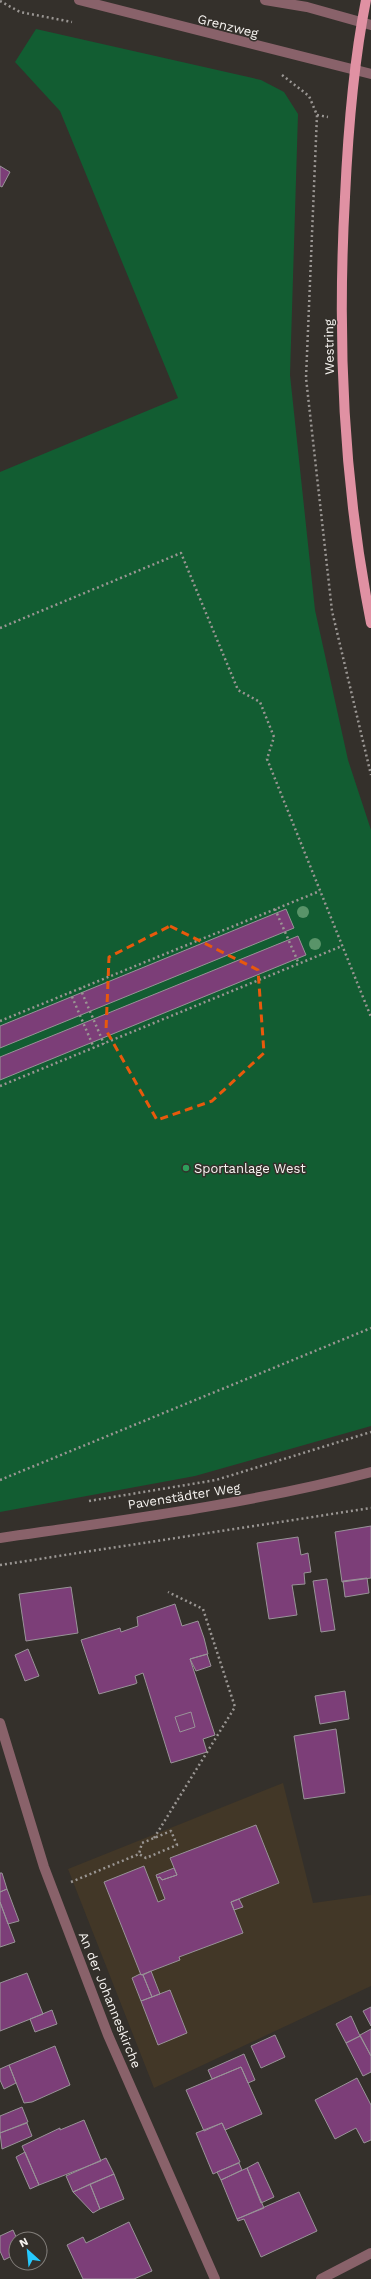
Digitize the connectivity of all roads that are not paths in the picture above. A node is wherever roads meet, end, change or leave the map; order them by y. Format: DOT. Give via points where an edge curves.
graph roads {
  1 [pos="79,0"];
  2 [pos="265,0"];
  3 [pos="366,0"];
  4 [pos="366,23"];
  5 [pos="354,70"];
  6 [pos="371,74"];
  7 [pos="371,623"];
  8 [pos="371,1472"];
  9 [pos="0,1538"];
  10 [pos="0,1723"];
  11 [pos="371,2253"];
  12 [pos="215,2279"];
  13 [pos="321,2279"];
  1 -- 5 [label="street, Grenzweg"];
  2 -- 4 [label="street"];
  3 -- 4 [label="main road, Westring"];
  4 -- 5 [label="main road, Westring"];
  5 -- 6 [label="street, Grenzweg"];
  5 -- 7 [label="main road, Westring" via="340,277 342,383 350,494 360,568"];
  8 -- 9 [label="street, Pavenstädter Weg" via="320,1485 230,1502"];
  10 -- 12 [label="street, An der Johanneskirche" via="52,1890 108,2035"];
  11 -- 13 [label="street"];
}
